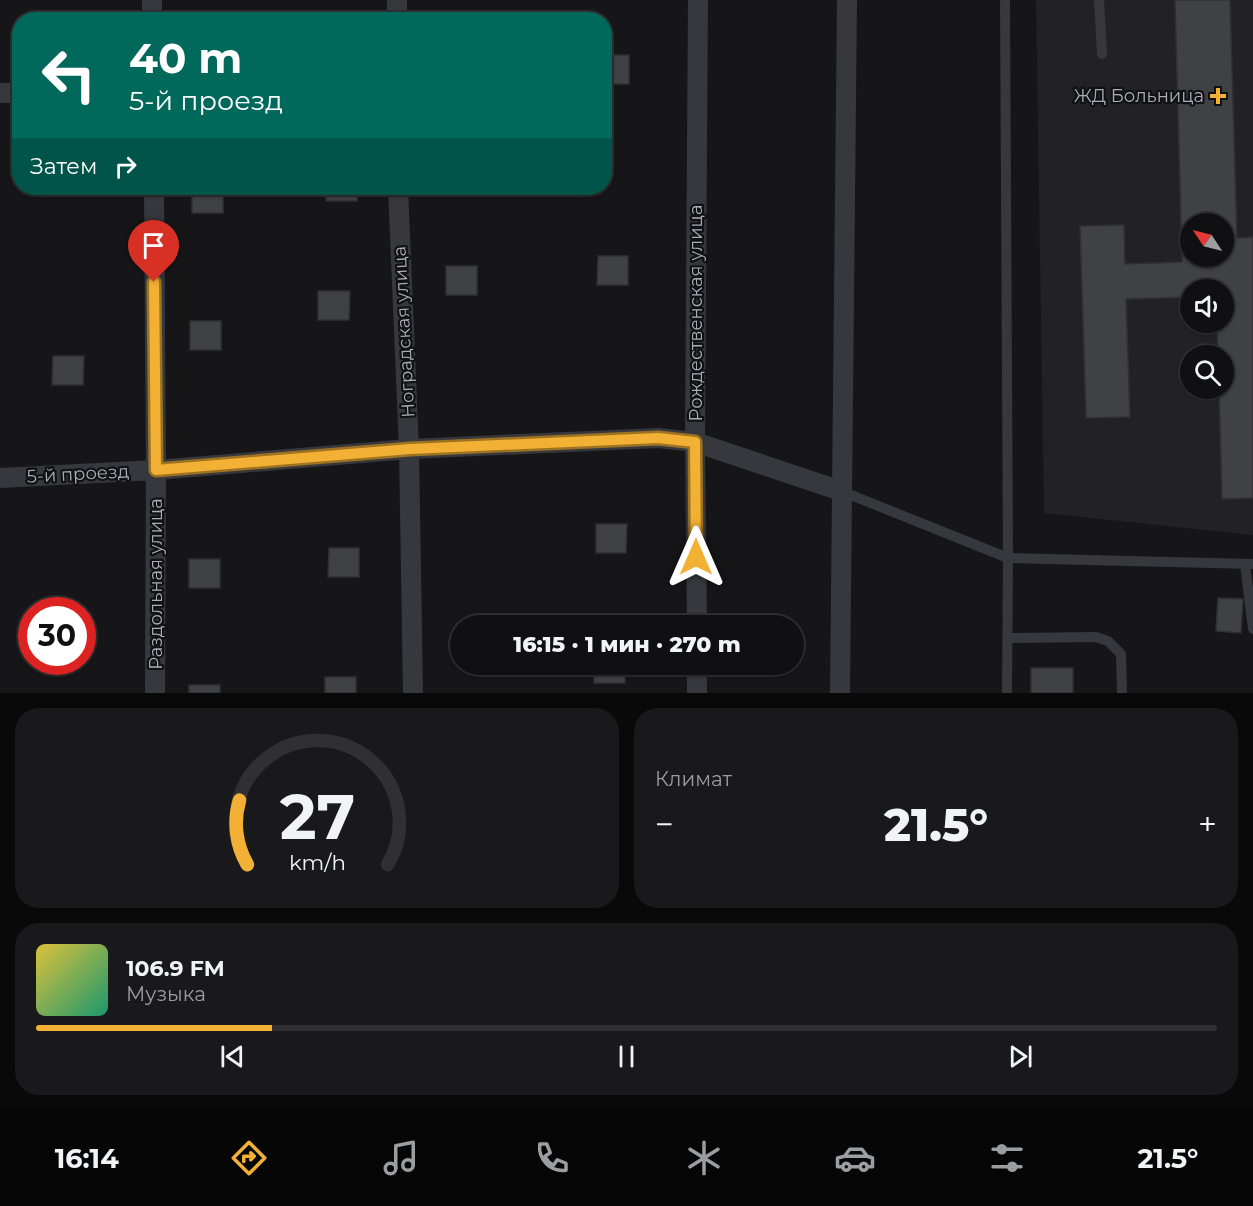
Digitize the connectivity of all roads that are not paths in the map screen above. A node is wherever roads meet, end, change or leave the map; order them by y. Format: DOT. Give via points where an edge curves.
graph roads {
  1 [pos="698,0"];
  2 [pos="847,0"];
  3 [pos="1005,0"];
  4 [pos="1099,0"];
  5 [pos="1102,54"];
  6 [pos="154,195"];
  7 [pos="398,195"];
  8 [pos="695,442"];
  9 [pos="410,449"];
  10 [pos="156,470"];
  11 [pos="0,478"];
  12 [pos="841,491"];
  13 [pos="1008,558"];
  14 [pos="1249,564"];
  15 [pos="697,615"];
  16 [pos="1253,629"];
  17 [pos="1008,638"];
  18 [pos="697,675"];
  19 [pos="155,693"];
  20 [pos="413,693"];
  21 [pos="697,693"];
  22 [pos="840,693"];
  23 [pos="1007,693"];
  24 [pos="1122,693"];
  1 -- 8 [label="street, Рождественская улица"];
  2 -- 12 [label="street"];
  3 -- 13 [label="lane"];
  4 -- 5 [label="lane"];
  6 -- 10 [label="street, Раздольная улица"];
  7 -- 9 [label="street, Ноградская улица"];
  8 -- 9 [label="street, 5-й проезд" via="658,438"];
  8 -- 12 [label="street, 5-й проезд"];
  8 -- 15 [label="street, Рождественская улица"];
  9 -- 10 [label="street, 5-й проезд"];
  9 -- 20 [label="street, Ноградская улица"];
  10 -- 11 [label="street, 5-й проезд"];
  10 -- 19 [label="street, Раздольная улица"];
  12 -- 13 [label="lane"];
  12 -- 22 [label="street"];
  13 -- 14 [label="lane"];
  13 -- 17 [label="lane"];
  14 -- 16 [label="lane"];
  17 -- 23 [label="lane"];
  17 -- 24 [label="lane" via="1096,637 1108,641 1121,654"];
  18 -- 21 [label="street"];
}
